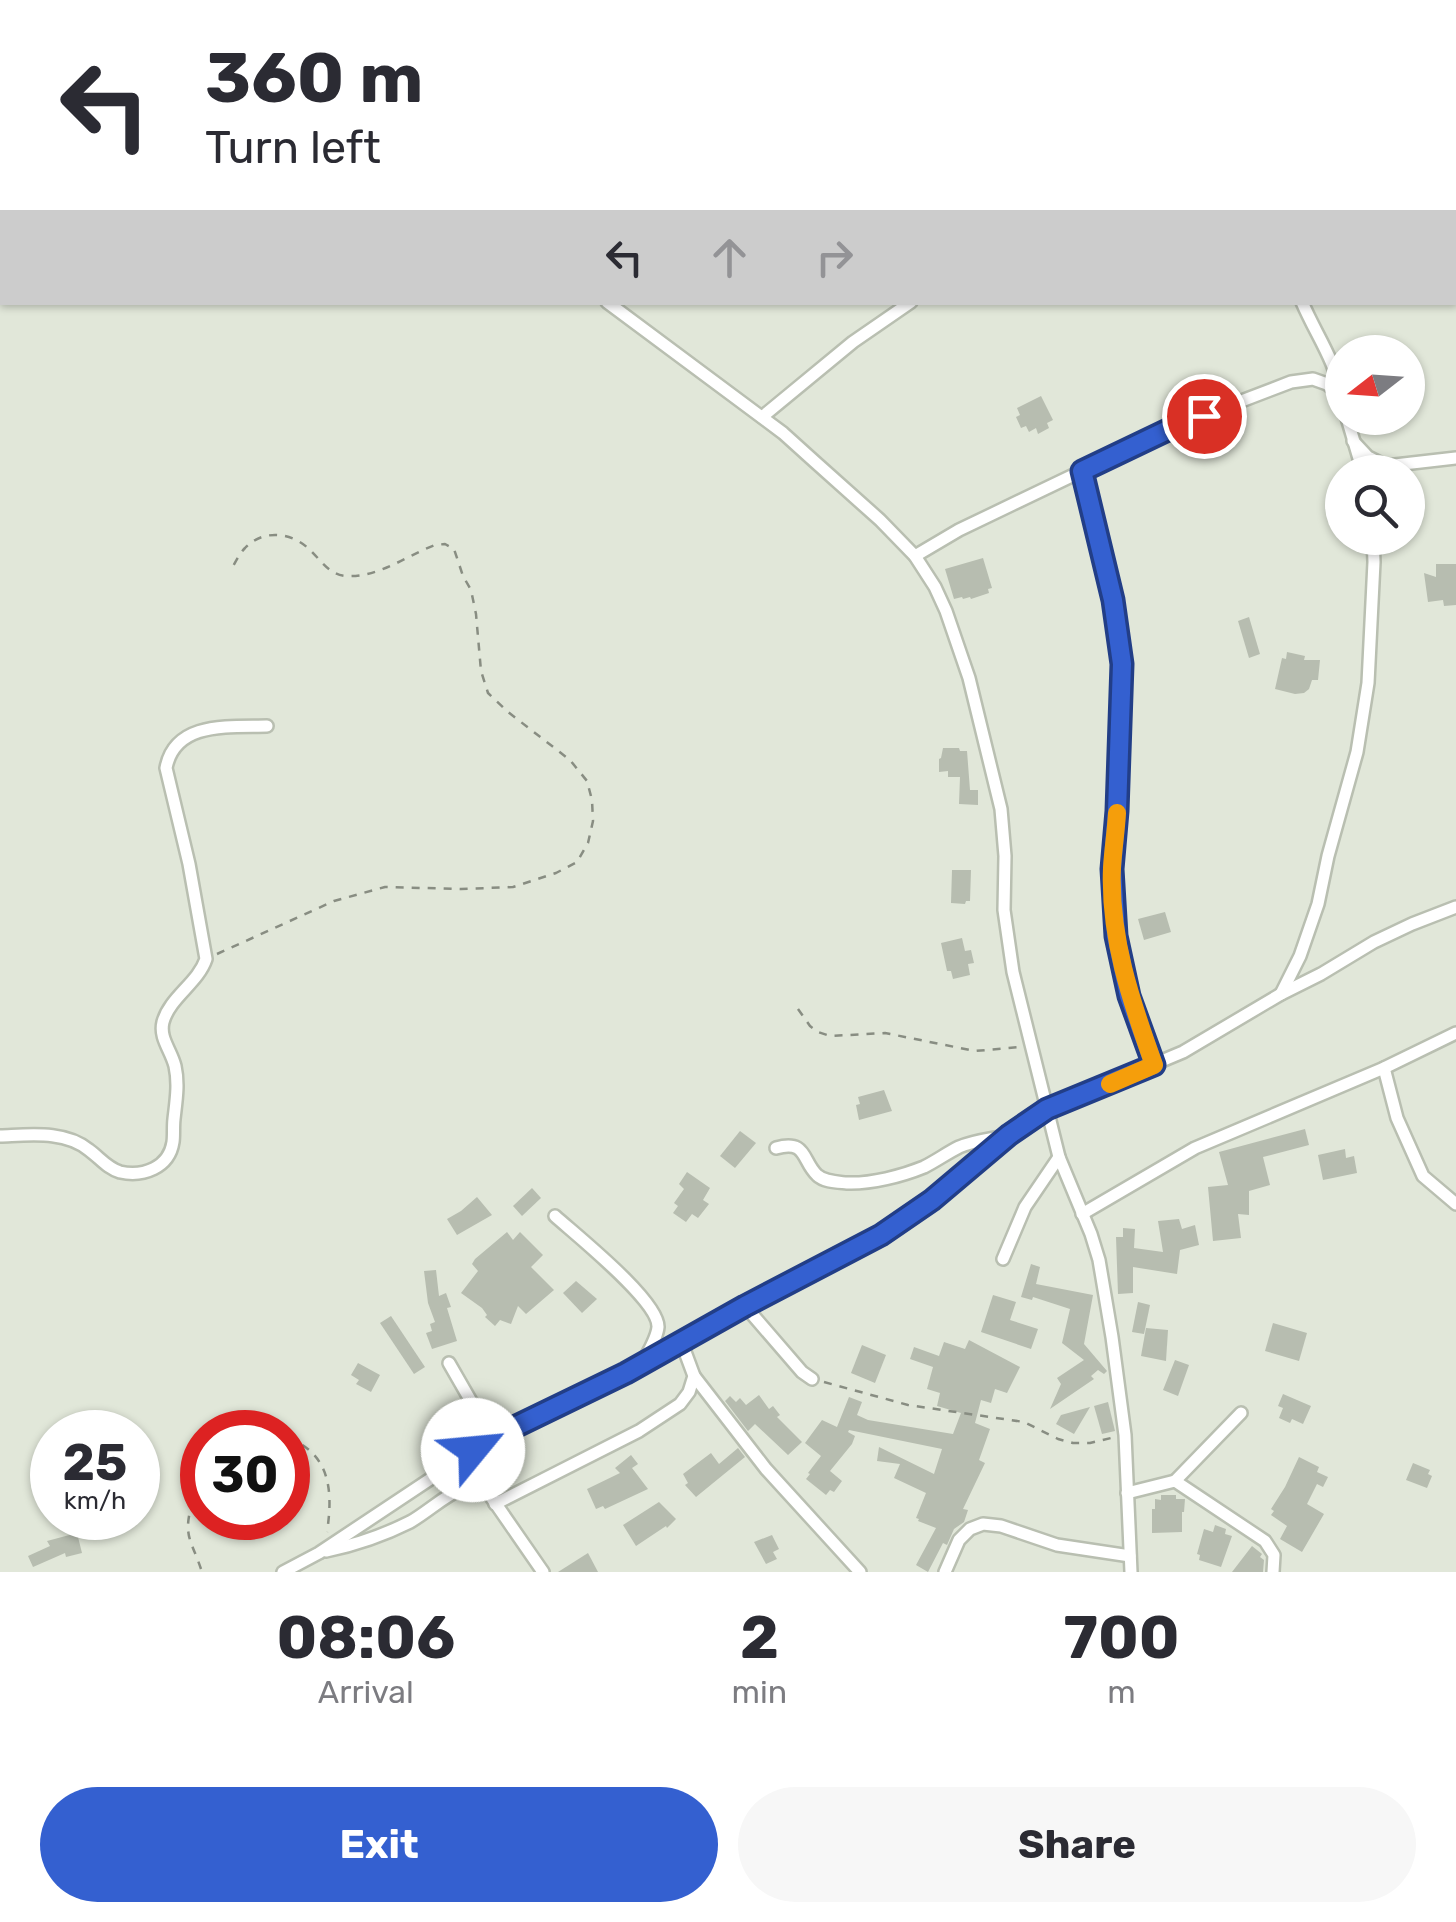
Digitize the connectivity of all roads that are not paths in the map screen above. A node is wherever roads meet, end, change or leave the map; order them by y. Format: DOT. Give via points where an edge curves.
graph roads {
  1 [pos="611,305"];
  2 [pos="908,305"];
  3 [pos="1304,305"];
  4 [pos="1325,346"];
  5 [pos="1325,383"];
  6 [pos="762,417"];
  7 [pos="1352,435"];
  8 [pos="1353,441"];
  9 [pos="1358,455"];
  10 [pos="1367,455"];
  11 [pos="1456,458"];
  12 [pos="1425,463"];
  13 [pos="1082,471"];
  14 [pos="1373,555"];
  15 [pos="915,556"];
  16 [pos="267,726"];
  17 [pos="1456,907"];
  18 [pos="1281,994"];
  19 [pos="1456,1033"];
  20 [pos="1154,1065"];
  21 [pos="1384,1068"];
  22 [pos="1047,1109"];
  23 [pos="1009,1135"];
  24 [pos="0,1136"];
  25 [pos="776,1148"];
  26 [pos="1059,1157"];
  27 [pos="1456,1204"];
  28 [pos="1082,1214"];
  29 [pos="555,1216"];
  30 [pos="1003,1259"];
  31 [pos="745,1306"];
  32 [pos="681,1341"];
  33 [pos="449,1363"];
  34 [pos="642,1364"];
  35 [pos="694,1376"];
  36 [pos="812,1379"];
  37 [pos="1242,1413"];
  38 [pos="473,1450"];
  39 [pos="1175,1481"];
  40 [pos="1127,1492"];
  41 [pos="495,1504"];
  42 [pos="322,1551"];
  43 [pos="1130,1556"];
  44 [pos="286,1571"];
  45 [pos="543,1572"];
  46 [pos="860,1572"];
  47 [pos="946,1572"];
  48 [pos="1131,1572"];
  49 [pos="1273,1572"];
  1 -- 6 [label="street"];
  2 -- 6 [label="street"];
  3 -- 4 [label="street"];
  5 -- 13 [label="street" via="1291,382"];
  6 -- 15 [label="street"];
  7 -- 8 [label="street"];
  8 -- 9 [label="street"];
  8 -- 10 [label="street"];
  11 -- 12 [label="street"];
  13 -- 15 [label="street"];
  13 -- 20 [label="street" via="1122,664 1112,869 1116,936"];
  14 -- 18 [label="street" via="1368,682 1357,752 1318,904"];
  15 -- 22 [label="street" via="952,628 1001,809 1013,972"];
  16 -- 24 [label="street" via="184,736 169,754 166,768 206,959 164,1018 178,1093 173,1144 162,1165 126,1173 74,1141"];
  17 -- 18 [label="street" via="1374,942"];
  18 -- 20 [label="street"];
  19 -- 21 [label="street"];
  20 -- 22 [label="street"];
  21 -- 27 [label="street" via="1423,1176"];
  21 -- 28 [label="street" via="1195,1148"];
  22 -- 23 [label="street"];
  22 -- 26 [label="street"];
  23 -- 25 [label="street" via="961,1146 921,1168 852,1183 816,1175 795,1146"];
  23 -- 31 [label="street" via="881,1235"];
  26 -- 28 [label="street"];
  26 -- 30 [label="street" via="1025,1206"];
  28 -- 40 [label="street" via="1099,1260 1112,1338"];
  29 -- 34 [label="street" via="649,1306 658,1330"];
  31 -- 32 [label="street"];
  31 -- 36 [label="street"];
  32 -- 34 [label="street"];
  32 -- 35 [label="street"];
  33 -- 38 [label="street" via="476,1410"];
  34 -- 38 [label="street"];
  35 -- 41 [label="street" via="689,1392 666,1415"];
  35 -- 46 [label="street"];
  37 -- 39 [label="street"];
  38 -- 42 [label="street"];
  39 -- 40 [label="street"];
  39 -- 49 [label="street" via="1265,1542 1274,1555"];
  40 -- 43 [label="street"];
  41 -- 42 [label="street" via="471,1485 411,1521"];
  41 -- 45 [label="street"];
  42 -- 44 [label="street"];
  43 -- 47 [label="street" via="983,1524 959,1540"];
  43 -- 48 [label="street"];
}
